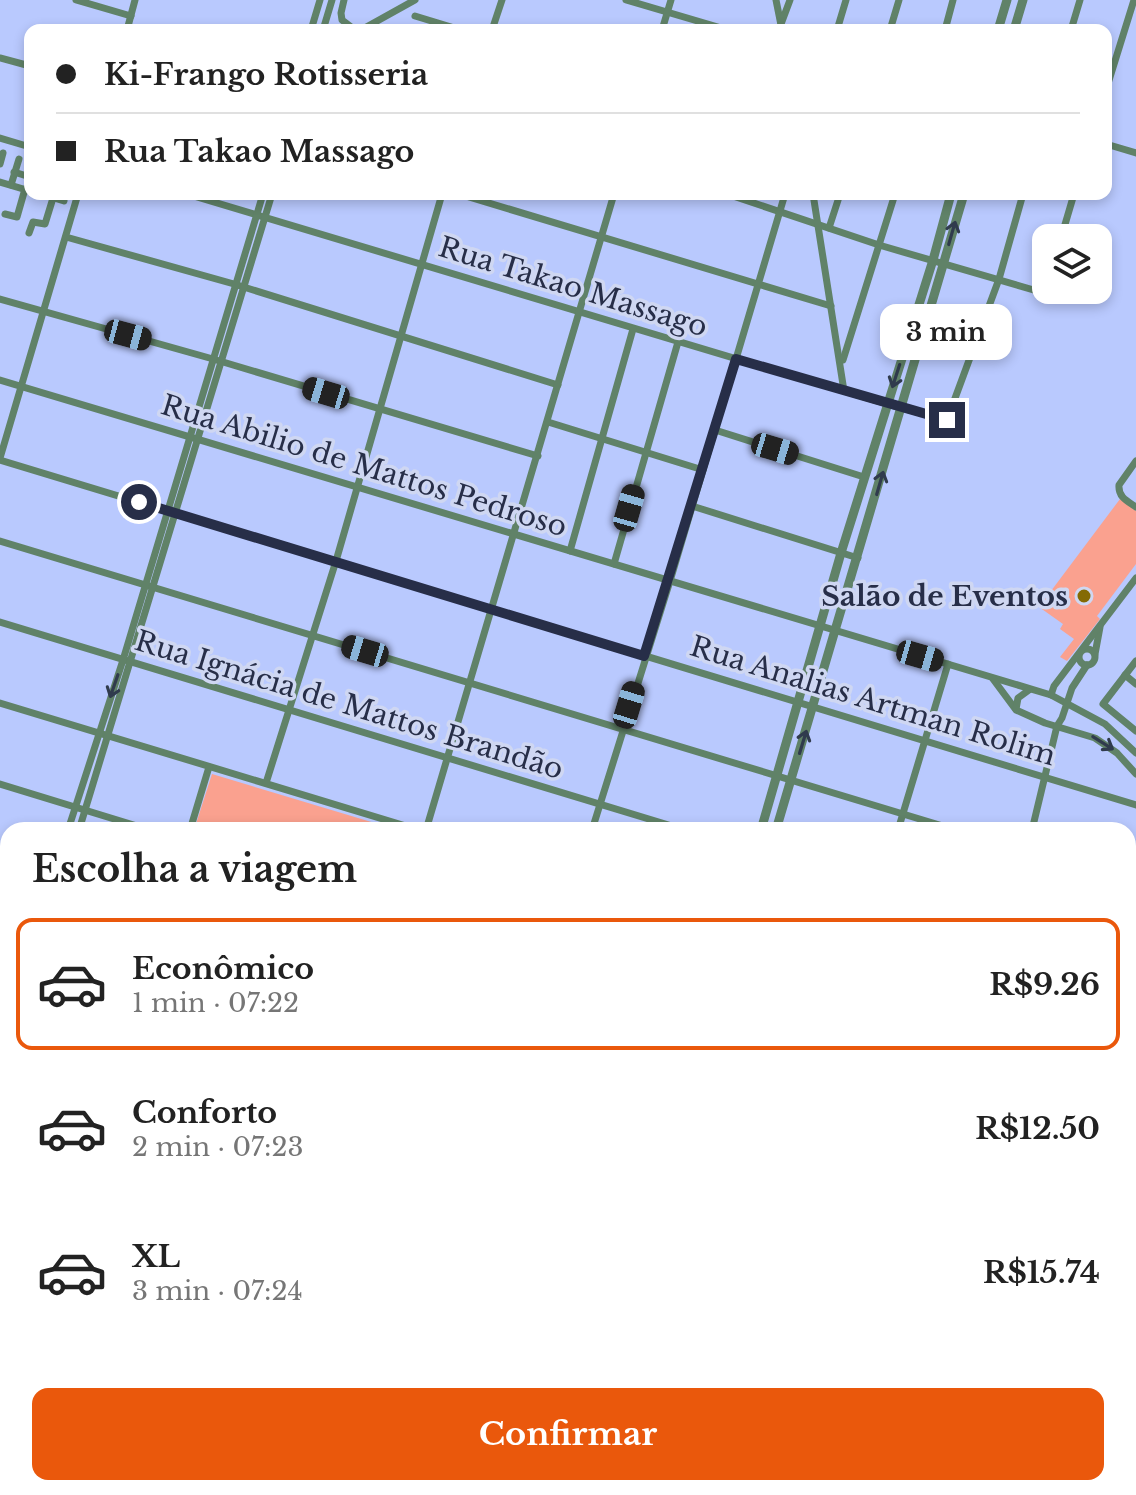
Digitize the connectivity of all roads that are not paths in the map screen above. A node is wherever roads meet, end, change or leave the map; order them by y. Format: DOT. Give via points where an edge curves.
graph roads {
  1 [pos="76,0"];
  2 [pos="135,0"];
  3 [pos="320,0"];
  4 [pos="332,0"];
  5 [pos="344,0"];
  6 [pos="415,0"];
  7 [pos="502,0"];
  8 [pos="626,0"];
  9 [pos="671,0"];
  10 [pos="776,0"];
  11 [pos="790,0"];
  12 [pos="846,0"];
  13 [pos="899,0"];
  14 [pos="953,0"];
  15 [pos="1007,0"];
  16 [pos="1023,0"];
  17 [pos="1080,0"];
  18 [pos="1134,0"];
  19 [pos="667,12"];
  20 [pos="131,16"];
  21 [pos="415,16"];
  22 [pos="129,24"];
  23 [pos="313,24"];
  24 [pos="325,24"];
  25 [pos="349,24"];
  26 [pos="363,24"];
  27 [pos="441,24"];
  28 [pos="494,24"];
  29 [pos="664,24"];
  30 [pos="708,24"];
  31 [pos="780,24"];
  32 [pos="782,24"];
  33 [pos="839,24"];
  34 [pos="892,24"];
  35 [pos="947,24"];
  36 [pos="1000,24"];
  37 [pos="1016,24"];
  38 [pos="1073,24"];
  39 [pos="0,58"];
  40 [pos="24,64"];
  41 [pos="1112,71"];
  42 [pos="0,138"];
  43 [pos="24,145"];
  44 [pos="1112,146"];
  45 [pos="3,153"];
  46 [pos="1136,153"];
  47 [pos="19,159"];
  48 [pos="0,164"];
  49 [pos="14,172"];
  50 [pos="24,175"];
  51 [pos="0,182"];
  52 [pos="11,185"];
  53 [pos="24,189"];
  54 [pos="24,198"];
  55 [pos="52,200"];
  56 [pos="60,200"];
  57 [pos="76,200"];
  58 [pos="207,200"];
  59 [pos="262,200"];
  60 [pos="269,200"];
  61 [pos="440,200"];
  62 [pos="479,200"];
  63 [pos="612,200"];
  64 [pos="746,200"];
  65 [pos="784,200"];
  66 [pos="814,200"];
  67 [pos="838,200"];
  68 [pos="893,200"];
  69 [pos="949,200"];
  70 [pos="962,200"];
  71 [pos="1021,200"];
  72 [pos="1072,200"];
  73 [pos="64,201"];
  74 [pos="781,211"];
  75 [pos="5,214"];
  76 [pos="261,216"];
  77 [pos="1065,224"];
  78 [pos="819,225"];
  79 [pos="829,228"];
  80 [pos="29,233"];
  81 [pos="66,237"];
  82 [pos="602,237"];
  83 [pos="879,245"];
  84 [pos="933,260"];
  85 [pos="420,264"];
  86 [pos="943,264"];
  87 [pos="999,279"];
  88 [pos="759,284"];
  89 [pos="240,286"];
  90 [pos="1032,286"];
  91 [pos="0,299"];
  92 [pos="831,306"];
  93 [pos="43,312"];
  94 [pos="580,312"];
  95 [pos="633,329"];
  96 [pos="400,337"];
  97 [pos="678,342"];
  98 [pos="736,359"];
  99 [pos="217,360"];
  100 [pos="842,364"];
  101 [pos="0,380"];
  102 [pos="558,385"];
  103 [pos="21,386"];
  104 [pos="844,391"];
  105 [pos="887,404"];
  106 [pos="379,408"];
  107 [pos="901,408"];
  108 [pos="548,422"];
  109 [pos="715,430"];
  110 [pos="194,438"];
  111 [pos="601,439"];
  112 [pos="645,452"];
  113 [pos="538,456"];
  114 [pos="0,459"];
  115 [pos="1136,461"];
  116 [pos="703,470"];
  117 [pos="864,477"];
  118 [pos="357,487"];
  119 [pos="692,506"];
  120 [pos="1136,507"];
  121 [pos="171,512"];
  122 [pos="515,534"];
  123 [pos="0,541"];
  124 [pos="570,551"];
  125 [pos="841,553"];
  126 [pos="858,558"];
  127 [pos="336,561"];
  128 [pos="614,564"];
  129 [pos="1136,578"];
  130 [pos="670,581"];
  131 [pos="149,586"];
  132 [pos="493,609"];
  133 [pos="1102,621"];
  134 [pos="0,622"];
  135 [pos="820,627"];
  136 [pos="836,631"];
  137 [pos="312,635"];
  138 [pos="1080,653"];
  139 [pos="644,656"];
  140 [pos="1095,658"];
  141 [pos="127,661"];
  142 [pos="1136,661"];
  143 [pos="948,664"];
  144 [pos="1087,665"];
  145 [pos="1125,675"];
  146 [pos="992,678"];
  147 [pos="1059,681"];
  148 [pos="471,683"];
  149 [pos="1136,684"];
  150 [pos="1072,688"];
  151 [pos="1029,690"];
  152 [pos="1051,695"];
  153 [pos="1066,701"];
  154 [pos="798,702"];
  155 [pos="0,703"];
  156 [pos="813,707"];
  157 [pos="289,710"];
  158 [pos="1016,710"];
  159 [pos="1057,726"];
  160 [pos="622,730"];
  161 [pos="1136,731"];
  162 [pos="97,732"];
  163 [pos="109,736"];
  164 [pos="925,741"];
  165 [pos="1136,753"];
  166 [pos="448,758"];
  167 [pos="209,767"];
  168 [pos="1136,774"];
  169 [pos="1046,776"];
  170 [pos="777,777"];
  171 [pos="791,780"];
  172 [pos="266,783"];
  173 [pos="0,784"];
  174 [pos="600,805"];
  175 [pos="1136,805"];
  176 [pos="74,807"];
  177 [pos="85,810"];
  178 [pos="903,814"];
  179 [pos="70,822"];
  180 [pos="81,822"];
  181 [pos="124,822"];
  182 [pos="192,822"];
  183 [pos="393,822"];
  184 [pos="428,822"];
  185 [pos="595,822"];
  186 [pos="658,822"];
  187 [pos="763,822"];
  188 [pos="778,822"];
  189 [pos="900,822"];
  190 [pos="930,822"];
  191 [pos="1034,822"];
  1 -- 20 [label="street"];
  2 -- 20 [label="street"];
  3 -- 23 [label="street"];
  4 -- 24 [label="street"];
  5 -- 25 [label="street" via="341,13"];
  6 -- 26 [label="street"];
  7 -- 28 [label="street"];
  8 -- 19 [label="street"];
  9 -- 19 [label="street"];
  10 -- 31 [label="street"];
  11 -- 32 [label="street"];
  12 -- 33 [label="street"];
  13 -- 34 [label="street"];
  14 -- 35 [label="street"];
  15 -- 36 [label="street"];
  16 -- 37 [label="street"];
  17 -- 38 [label="street"];
  18 -- 41 [label="street"];
  19 -- 29 [label="street"];
  19 -- 30 [label="street"];
  20 -- 22 [label="street"];
  21 -- 27 [label="street"];
  39 -- 40 [label="street"];
  42 -- 43 [label="street"];
  44 -- 46 [label="street"];
  45 -- 48 [label="street"];
  47 -- 49 [label="street"];
  49 -- 50 [label="street"];
  49 -- 52 [label="street"];
  51 -- 52 [label="street"];
  52 -- 53 [label="street"];
  54 -- 75 [label="street" via="17,217"];
  55 -- 80 [label="street" via="45,224 33,222"];
  56 -- 73 [label="street"];
  57 -- 81 [label="street"];
  58 -- 76 [label="street, Rua Takao Massago"];
  59 -- 76 [label="street"];
  60 -- 76 [label="street"];
  61 -- 85 [label="street"];
  62 -- 82 [label="street"];
  63 -- 82 [label="street"];
  64 -- 74 [label="street"];
  65 -- 74 [label="street"];
  66 -- 78 [label="street"];
  67 -- 79 [label="street"];
  68 -- 83 [label="street"];
  69 -- 84 [label="street"];
  86 -- 70 [label="street, one-way"];
  71 -- 87 [label="street"];
  72 -- 77 [label="street"];
  74 -- 78 [label="street"];
  74 -- 88 [label="street"];
  76 -- 85 [label="street, Rua Takao Massago"];
  76 -- 89 [label="street"];
  78 -- 79 [label="street"];
  78 -- 92 [label="street"];
  79 -- 83 [label="street"];
  81 -- 89 [label="street"];
  81 -- 93 [label="street"];
  82 -- 88 [label="street"];
  82 -- 94 [label="street"];
  83 -- 84 [label="street"];
  83 -- 100 [label="street"];
  84 -- 86 [label="street"];
  84 -- 105 [label="street, one-way"];
  85 -- 94 [label="street, Rua Takao Massago"];
  85 -- 96 [label="street"];
  86 -- 87 [label="street"];
  86 -- 107 [label="street"];
  87 -- 90 [label="street"];
  87 -- 107 [label="street, Rua Takao Massago" via="947,420"];
  88 -- 92 [label="street"];
  88 -- 98 [label="street"];
  89 -- 96 [label="street"];
  89 -- 99 [label="street"];
  91 -- 93 [label="street"];
  92 -- 100 [label="street"];
  93 -- 99 [label="street"];
  93 -- 103 [label="street"];
  94 -- 95 [label="street, Rua Takao Massago"];
  94 -- 102 [label="street"];
  95 -- 97 [label="street, Rua Takao Massago"];
  95 -- 111 [label="street"];
  96 -- 102 [label="street"];
  96 -- 106 [label="street"];
  97 -- 98 [label="street, Rua Takao Massago"];
  97 -- 112 [label="street"];
  98 -- 104 [label="street, Rua Takao Massago"];
  98 -- 109 [label="street"];
  99 -- 106 [label="street"];
  99 -- 110 [label="street"];
  100 -- 104 [label="street"];
  101 -- 103 [label="street, Rua Abilio de Mattos Pedroso"];
  102 -- 108 [label="street"];
  103 -- 110 [label="street, Rua Abilio de Mattos Pedroso"];
  103 -- 114 [label="street"];
  104 -- 105 [label="street, Rua Takao Massago"];
  105 -- 107 [label="street, Rua Takao Massago"];
  105 -- 117 [label="street"];
  106 -- 113 [label="street"];
  106 -- 118 [label="street"];
  126 -- 107 [label="street, one-way"];
  108 -- 111 [label="street"];
  108 -- 113 [label="street"];
  109 -- 116 [label="street"];
  109 -- 117 [label="street"];
  110 -- 118 [label="street, Rua Abilio de Mattos Pedroso"];
  110 -- 121 [label="street"];
  111 -- 112 [label="street"];
  111 -- 124 [label="street"];
  112 -- 116 [label="street"];
  112 -- 128 [label="street"];
  113 -- 122 [label="street"];
  114 -- 121 [label="street, Rua Analias Artman Rolim"];
  115 -- 120 [label="street" via="1119,485 1119,494"];
  116 -- 119 [label="street"];
  117 -- 125 [label="street"];
  118 -- 122 [label="street, Rua Abilio de Mattos Pedroso"];
  118 -- 127 [label="street"];
  119 -- 125 [label="street"];
  119 -- 130 [label="street"];
  121 -- 127 [label="street, Rua Analias Artman Rolim"];
  121 -- 131 [label="street"];
  122 -- 124 [label="street, Rua Abilio de Mattos Pedroso"];
  122 -- 132 [label="street"];
  123 -- 131 [label="street"];
  124 -- 128 [label="street, Rua Abilio de Mattos Pedroso"];
  125 -- 126 [label="street"];
  125 -- 135 [label="street"];
  126 -- 136 [label="street"];
  127 -- 132 [label="street, Rua Analias Artman Rolim"];
  127 -- 137 [label="street"];
  128 -- 130 [label="street, Rua Abilio de Mattos Pedroso"];
  129 -- 133 [label="street"];
  130 -- 135 [label="street, Rua Abilio de Mattos Pedroso"];
  130 -- 139 [label="street"];
  131 -- 137 [label="street"];
  131 -- 141 [label="street"];
  132 -- 139 [label="street, Rua Analias Artman Rolim"];
  132 -- 148 [label="street"];
  133 -- 138 [label="street"];
  133 -- 140 [label="street"];
  134 -- 141 [label="street, Rua Ignácia de Mattos Brandão"];
  135 -- 136 [label="street, Rua Abilio de Mattos Pedroso"];
  135 -- 154 [label="street"];
  136 -- 143 [label="street, Rua Abilio de Mattos Pedroso"];
  136 -- 156 [label="street"];
  137 -- 148 [label="street"];
  137 -- 157 [label="street"];
  138 -- 140 [label="street" via="1089,649"];
  138 -- 144 [label="street"];
  138 -- 147 [label="street"];
  139 -- 154 [label="street, Rua Analias Artman Rolim"];
  139 -- 160 [label="street"];
  140 -- 144 [label="street"];
  141 -- 157 [label="street, Rua Ignácia de Mattos Brandão"];
  141 -- 162 [label="street, one-way"];
  141 -- 163 [label="street"];
  142 -- 145 [label="street"];
  143 -- 146 [label="street, Rua Abilio de Mattos Pedroso"];
  143 -- 164 [label="street"];
  144 -- 150 [label="street"];
  145 -- 149 [label="street"];
  145 -- 161 [label="street" via="1103,704"];
  146 -- 151 [label="street, Rua Abilio de Mattos Pedroso"];
  146 -- 158 [label="street"];
  147 -- 150 [label="street"];
  147 -- 152 [label="street"];
  148 -- 160 [label="street"];
  148 -- 166 [label="street"];
  150 -- 153 [label="street"];
  151 -- 152 [label="street, Rua Abilio de Mattos Pedroso"];
  151 -- 158 [label="street" via="1018,698"];
  152 -- 153 [label="street, Rua Abilio de Mattos Pedroso"];
  153 -- 159 [label="street"];
  153 -- 165 [label="street, Rua Abilio de Mattos Pedroso" via="1105,724"];
  154 -- 156 [label="street, Rua Analias Artman Rolim"];
  154 -- 170 [label="street"];
  155 -- 162 [label="street"];
  156 -- 164 [label="street, Rua Analias Artman Rolim"];
  171 -- 156 [label="street, one-way"];
  157 -- 166 [label="street, Rua Ignácia de Mattos Brandão"];
  157 -- 172 [label="street"];
  158 -- 159 [label="street"];
  159 -- 168 [label="street, one-way" via="1095,738"];
  159 -- 169 [label="street"];
  160 -- 170 [label="street"];
  160 -- 174 [label="street"];
  162 -- 163 [label="street"];
  162 -- 176 [label="street"];
  163 -- 167 [label="street"];
  163 -- 177 [label="street"];
  164 -- 169 [label="street, Rua Analias Artman Rolim"];
  164 -- 178 [label="street"];
  166 -- 174 [label="street, Rua Ignácia de Mattos Brandão"];
  166 -- 184 [label="street"];
  167 -- 172 [label="street"];
  167 -- 182 [label="street"];
  169 -- 175 [label="street, Rua Analias Artman Rolim"];
  169 -- 191 [label="street"];
  170 -- 171 [label="street"];
  170 -- 187 [label="street"];
  171 -- 178 [label="street"];
  171 -- 188 [label="street"];
  172 -- 183 [label="street"];
  173 -- 176 [label="street"];
  174 -- 185 [label="street"];
  174 -- 186 [label="street, Rua Ignácia de Mattos Brandão"];
  176 -- 177 [label="street"];
  176 -- 179 [label="street"];
  177 -- 180 [label="street"];
  177 -- 181 [label="street"];
  178 -- 189 [label="street"];
  178 -- 190 [label="street"];
}
